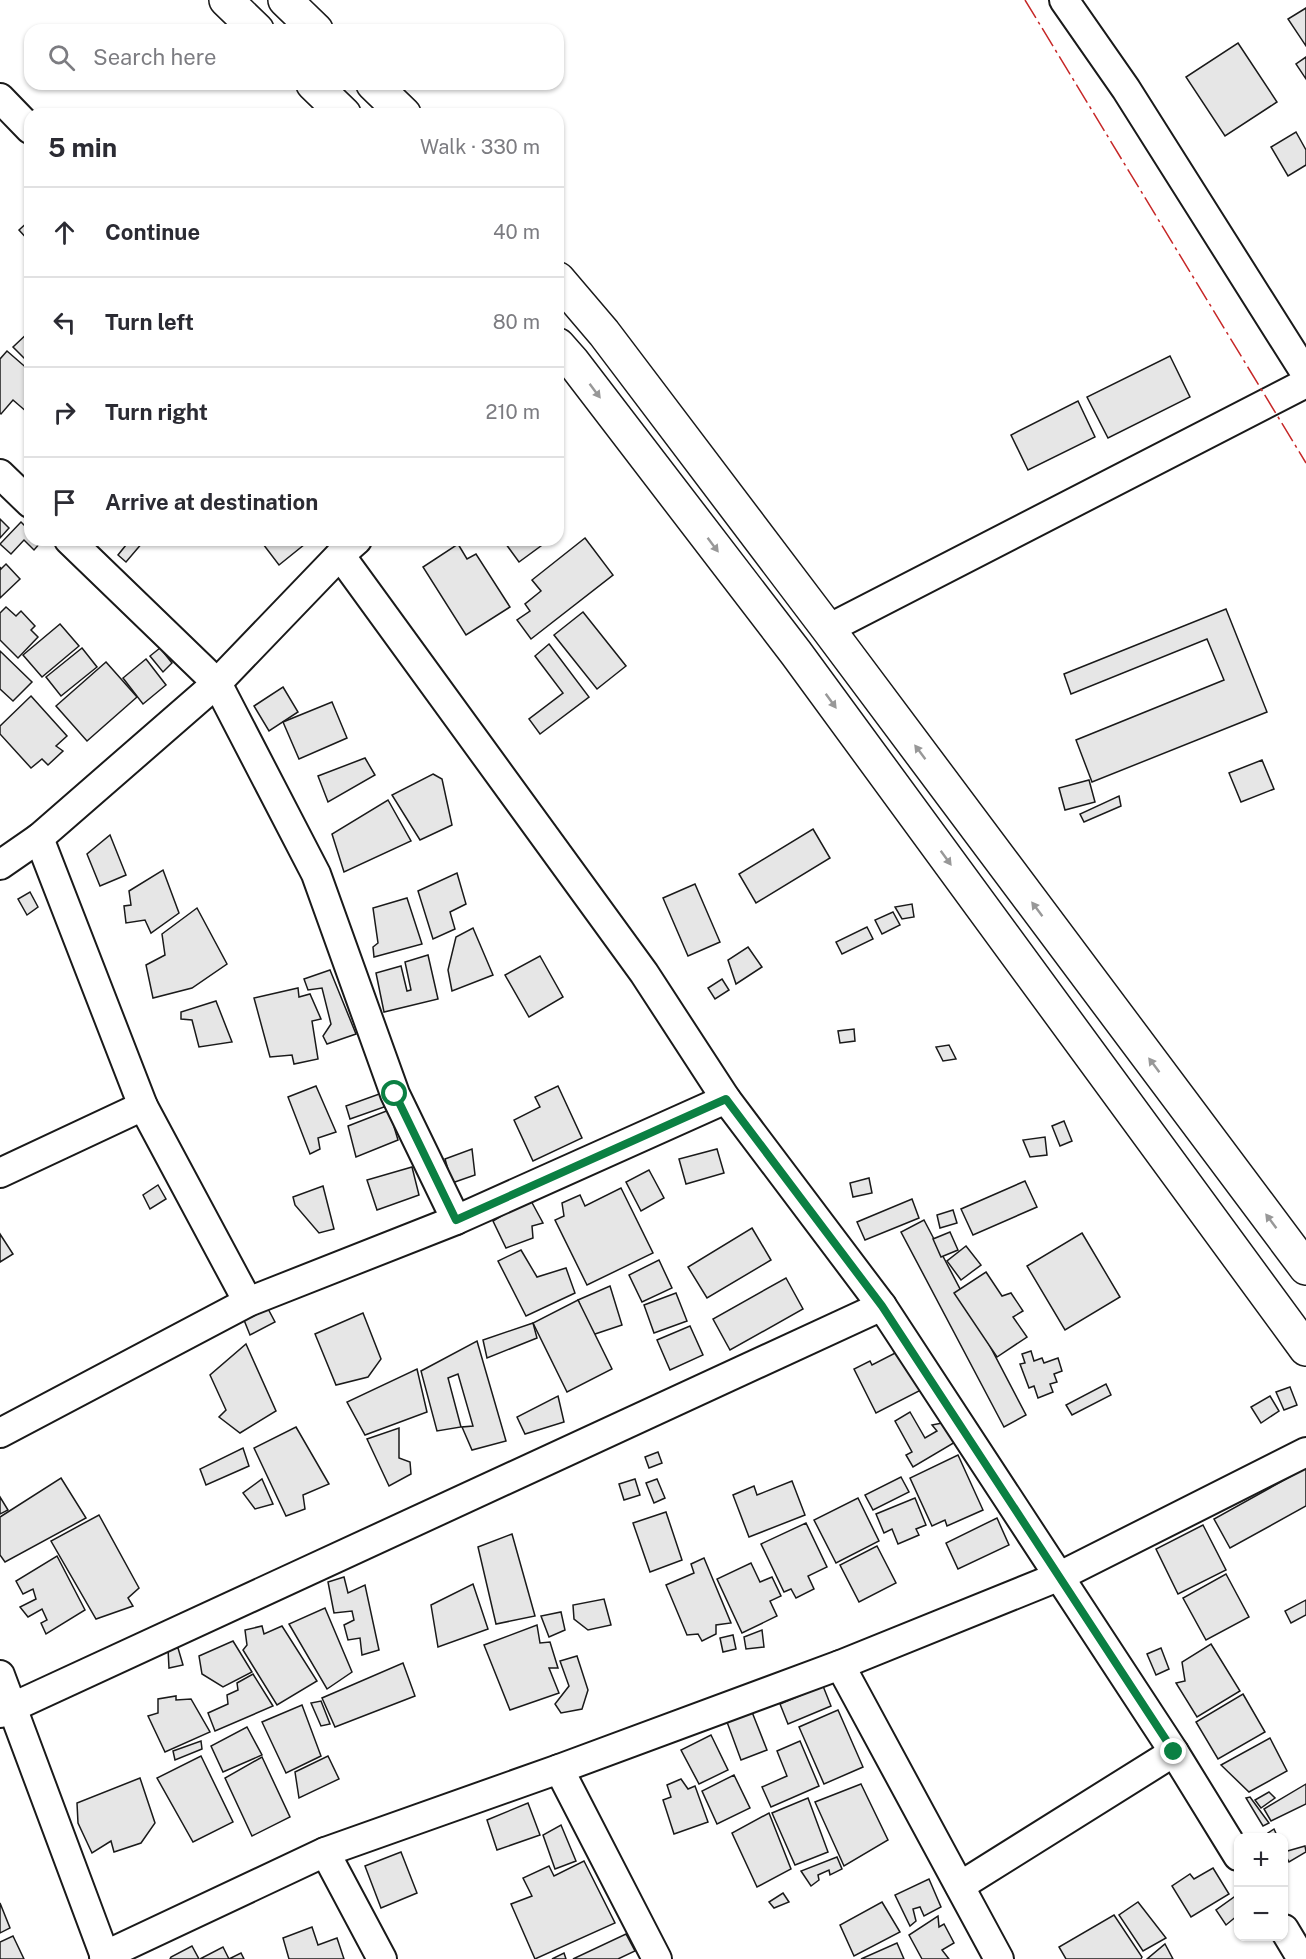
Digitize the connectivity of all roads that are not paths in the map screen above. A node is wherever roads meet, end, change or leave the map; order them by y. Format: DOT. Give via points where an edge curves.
graph roads {
  1 [pos="226,0"];
  2 [pos="285,0"];
  3 [pos="1064,0"];
  4 [pos="251,24"];
  5 [pos="310,24"];
  6 [pos="319,90"];
  7 [pos="379,90"];
  8 [pos="0,98"];
  9 [pos="338,108"];
  10 [pos="398,108"];
  11 [pos="24,123"];
  12 [pos="564,286"];
  13 [pos="564,362"];
  14 [pos="1306,374"];
  15 [pos="1306,383"];
  16 [pos="0,474"];
  17 [pos="24,497"];
  18 [pos="75,546"];
  19 [pos="348,547"];
  20 [pos="790,580"];
  21 [pos="762,608"];
  22 [pos="828,628"];
  23 [pos="217,683"];
  24 [pos="39,838"];
  25 [pos="0,865"];
  26 [pos="726,1099"];
  27 [pos="144,1106"];
  28 [pos="0,1173"];
  29 [pos="456,1220"];
  30 [pos="1306,1268"];
  31 [pos="248,1302"];
  32 [pos="882,1306"];
  33 [pos="1306,1349"];
  34 [pos="0,1433"];
  35 [pos="1306,1452"];
  36 [pos="1060,1576"];
  37 [pos="840,1665"];
  38 [pos="0,1676"];
  39 [pos="6,1711"];
  40 [pos="1174,1752"];
  41 [pos="559,1769"];
  42 [pos="1234,1848"];
  43 [pos="326,1852"];
  44 [pos="960,1886"];
  45 [pos="1288,1936"];
  46 [pos="105,1958"];
  47 [pos="382,1959"];
  48 [pos="657,1959"];
  49 [pos="999,1959"];
  50 [pos="1302,1959"];
  1 -- 4 [label="main road"];
  2 -- 5 [label="main road"];
  3 -- 14 [label="street" via="1126,88"];
  6 -- 9 [label="main road"];
  7 -- 10 [label="main road"];
  8 -- 11 [label="street"];
  12 -- 20 [label="main road" via="604,333"];
  13 -- 21 [label="main road, one-way"];
  15 -- 22 [label="street"];
  16 -- 17 [label="street"];
  18 -- 23 [label="street"];
  19 -- 23 [label="street"];
  19 -- 26 [label="street" via="644,973"];
  20 -- 21 [label="main road"];
  20 -- 22 [label="main road"];
  21 -- 33 [label="main road, one-way"];
  30 -- 22 [label="main road, one-way"];
  23 -- 24 [label="street"];
  23 -- 29 [label="street" via="316,874 395,1094"];
  24 -- 25 [label="street"];
  24 -- 27 [label="street"];
  26 -- 29 [label="street"];
  26 -- 32 [label="street"];
  27 -- 28 [label="street"];
  27 -- 31 [label="street"];
  29 -- 31 [label="street"];
  31 -- 34 [label="street"];
  32 -- 36 [label="street"];
  32 -- 39 [label="street"];
  35 -- 36 [label="street"];
  36 -- 37 [label="street"];
  36 -- 40 [label="street"];
  37 -- 41 [label="street"];
  37 -- 44 [label="street"];
  38 -- 39 [label="street"];
  39 -- 46 [label="street"];
  40 -- 42 [label="street"];
  40 -- 44 [label="street"];
  41 -- 43 [label="street"];
  41 -- 48 [label="street"];
  43 -- 46 [label="street"];
  43 -- 47 [label="street"];
  44 -- 49 [label="street"];
  45 -- 50 [label="street"];
}
